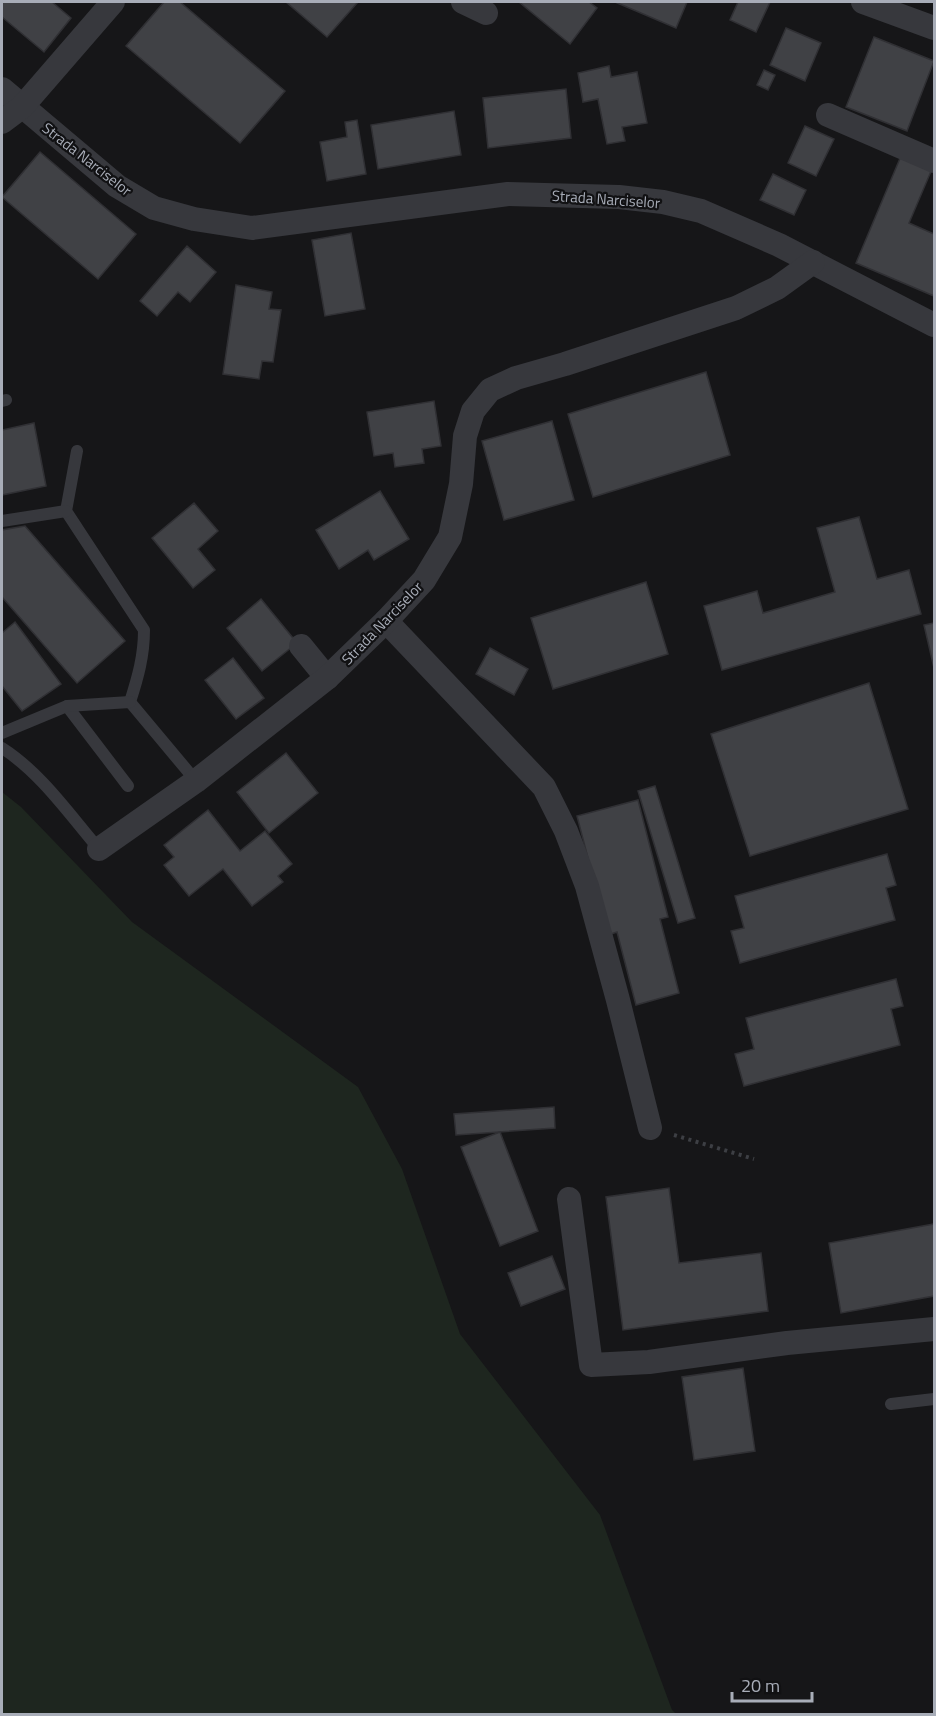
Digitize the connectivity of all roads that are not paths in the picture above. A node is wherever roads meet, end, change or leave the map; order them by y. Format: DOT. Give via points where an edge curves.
graph roads {
  1 [pos="463,2"];
  2 [pos="863,2"];
  3 [pos="104,5"];
  4 [pos="486,13"];
  5 [pos="934,28"];
  6 [pos="2,89"];
  7 [pos="22,107"];
  8 [pos="828,115"];
  9 [pos="2,122"];
  10 [pos="934,161"];
  11 [pos="813,262"];
  12 [pos="934,325"];
  13 [pos="77,451"];
  14 [pos="66,511"];
  15 [pos="2,520"];
  16 [pos="386,621"];
  17 [pos="301,646"];
  18 [pos="327,678"];
  19 [pos="130,702"];
  20 [pos="67,706"];
  21 [pos="2,732"];
  22 [pos="2,748"];
  23 [pos="196,782"];
  24 [pos="128,786"];
  25 [pos="99,849"];
  26 [pos="650,1128"];
  27 [pos="569,1199"];
  28 [pos="934,1329"];
  29 [pos="934,1399"];
  30 [pos="891,1404"];
  1 -- 4 [label="street"];
  2 -- 5 [label="street"];
  3 -- 7 [label="street"];
  6 -- 7 [label="street, Strada Narciselor"];
  7 -- 9 [label="street"];
  7 -- 11 [label="street, Strada Narciselor" via="117,186 154,208 194,219 252,228 508,194 619,197 701,211"];
  8 -- 10 [label="street"];
  11 -- 12 [label="street, Strada Narciselor"];
  11 -- 16 [label="street, Strada Narciselor" via="777,288 736,308 516,378 490,390 473,411 465,436 461,484 450,537 424,580"];
  13 -- 14 [label="lane"];
  14 -- 15 [label="lane"];
  14 -- 19 [label="lane" via="144,630 144,651"];
  16 -- 18 [label="street, Strada Narciselor"];
  16 -- 26 [label="street" via="544,787 587,886"];
  17 -- 18 [label="street"];
  18 -- 23 [label="street, Strada Narciselor"];
  19 -- 20 [label="lane"];
  19 -- 23 [label="lane"];
  20 -- 21 [label="lane"];
  20 -- 24 [label="lane"];
  22 -- 25 [label="lane" via="53,794"];
  23 -- 25 [label="street, Strada Narciselor"];
  27 -- 28 [label="street" via="591,1365 649,1362 787,1343"];
  29 -- 30 [label="lane"];
}
